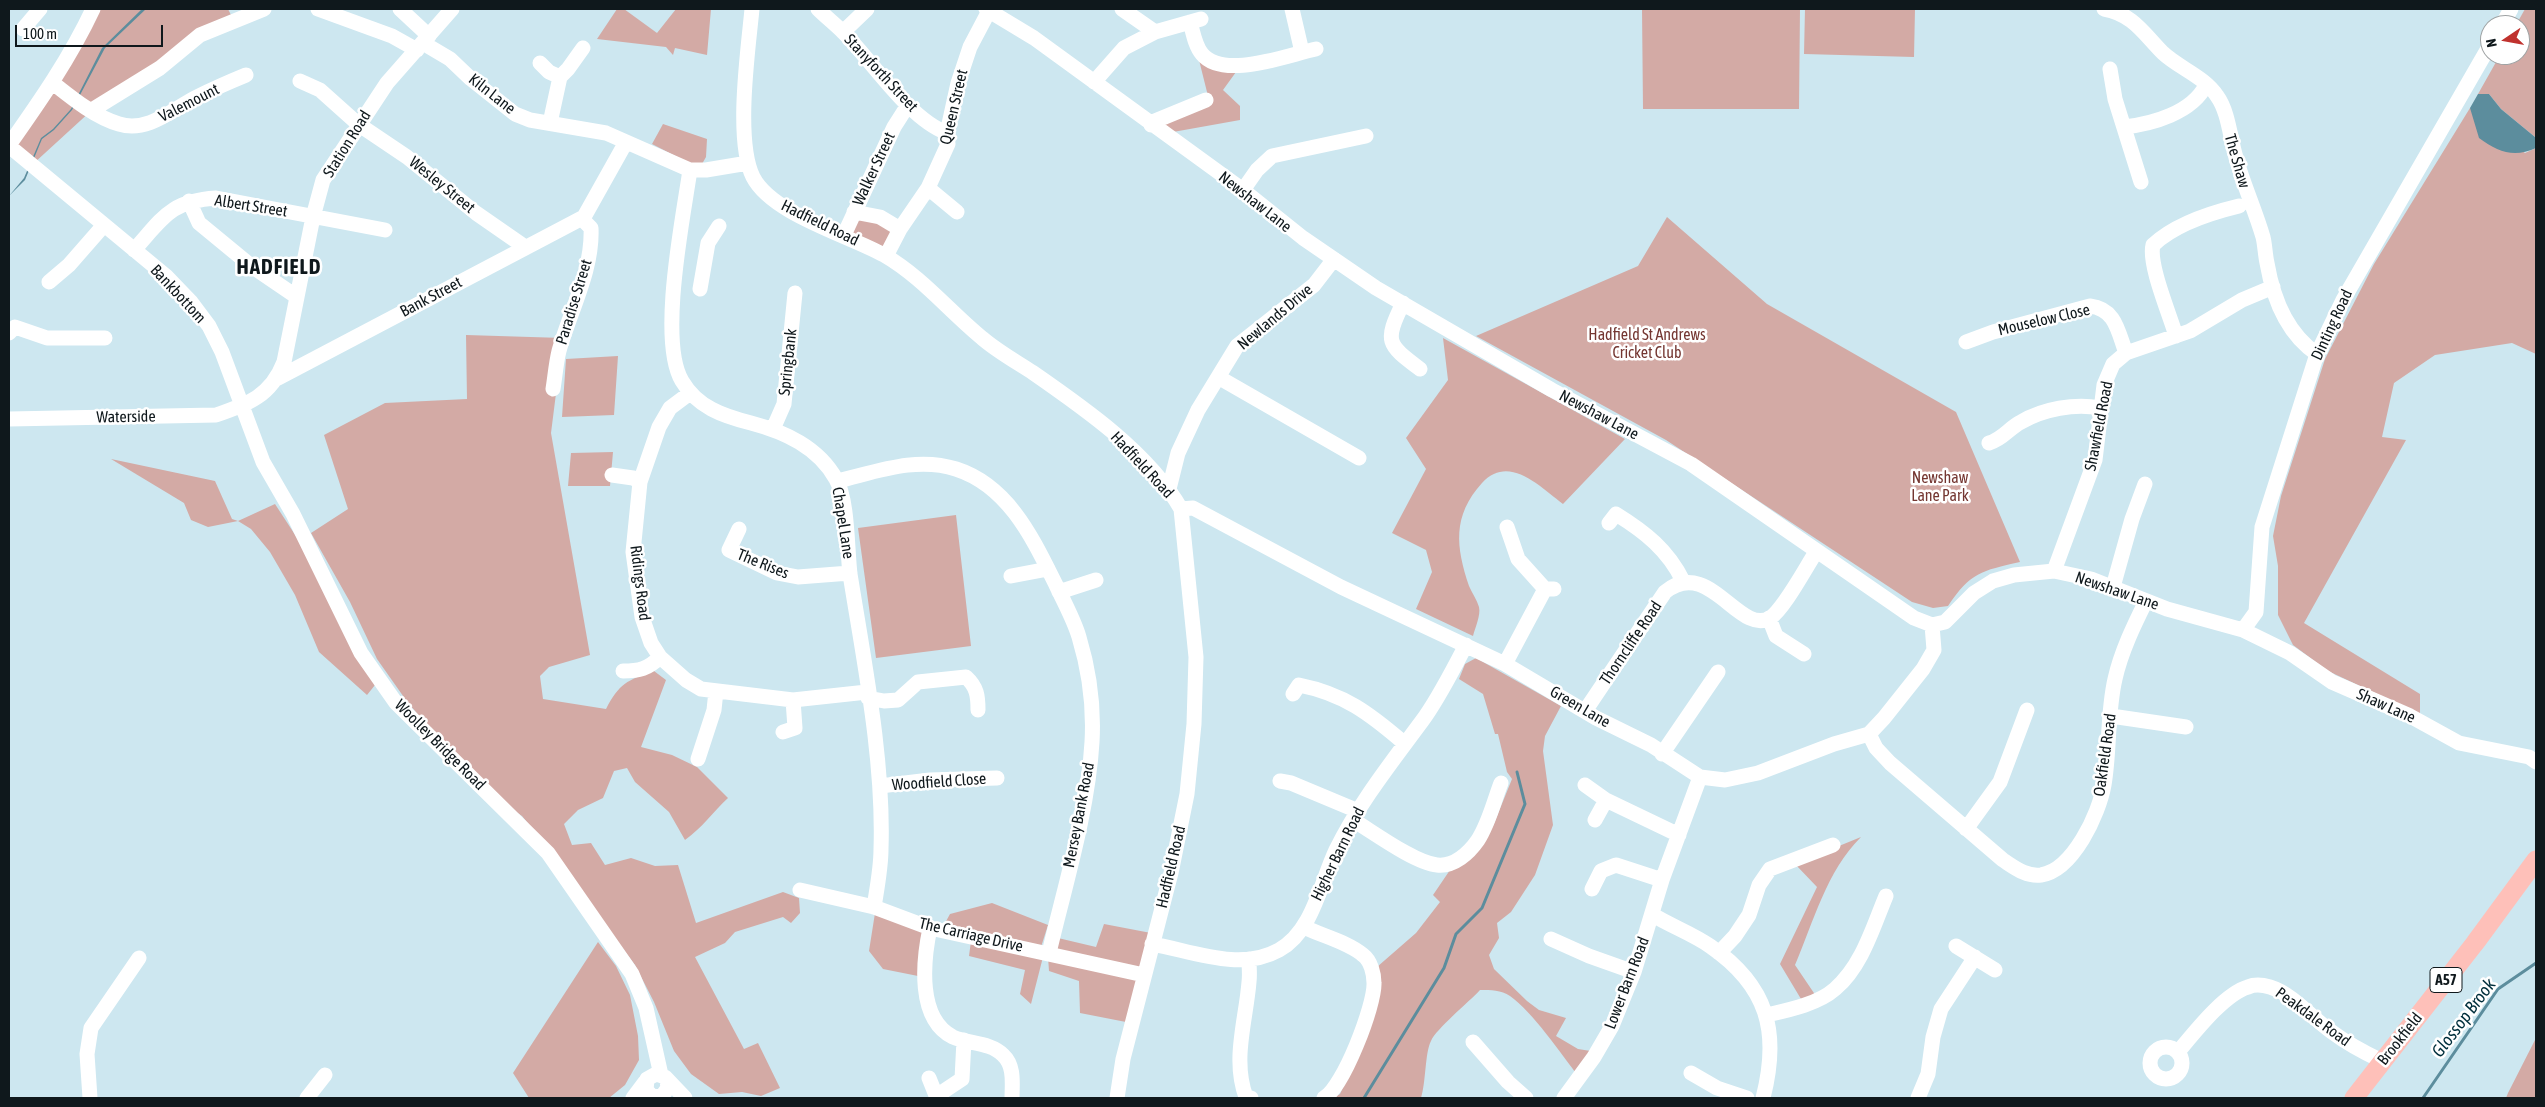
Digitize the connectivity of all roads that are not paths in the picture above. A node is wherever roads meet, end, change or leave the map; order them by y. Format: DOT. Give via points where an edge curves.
graph roads {
  1 [pos="40,9"];
  2 [pos="93,9"];
  3 [pos="264,9"];
  4 [pos="318,9"];
  5 [pos="400,9"];
  6 [pos="452,9"];
  7 [pos="752,9"];
  8 [pos="818,9"];
  9 [pos="867,9"];
  10 [pos="988,9"];
  11 [pos="1122,9"];
  12 [pos="1292,9"];
  13 [pos="2104,9"];
  14 [pos="23,29"];
  15 [pos="843,32"];
  16 [pos="1155,32"];
  17 [pos="423,43"];
  18 [pos="583,48"];
  19 [pos="2480,62"];
  20 [pos="540,63"];
  21 [pos="2110,69"];
  22 [pos="246,75"];
  23 [pos="560,77"];
  24 [pos="300,81"];
  25 [pos="1094,82"];
  26 [pos="53,83"];
  27 [pos="2206,85"];
  28 [pos="1206,100"];
  29 [pos="82,103"];
  30 [pos="908,105"];
  31 [pos="550,123"];
  32 [pos="358,124"];
  33 [pos="1151,125"];
  34 [pos="2124,127"];
  35 [pos="947,133"];
  36 [pos="1366,136"];
  37 [pos="626,142"];
  38 [pos="9,145"];
  39 [pos="748,163"];
  40 [pos="690,170"];
  41 [pos="2141,182"];
  42 [pos="928,188"];
  43 [pos="1243,190"];
  44 [pos="189,201"];
  45 [pos="2239,206"];
  46 [pos="854,212"];
  47 [pos="957,212"];
  48 [pos="313,217"];
  49 [pos="583,218"];
  50 [pos="104,225"];
  51 [pos="718,226"];
  52 [pos="900,229"];
  53 [pos="385,230"];
  54 [pos="844,235"];
  55 [pos="681,238"];
  56 [pos="708,244"];
  57 [pos="526,247"];
  58 [pos="134,250"];
  59 [pos="886,256"];
  60 [pos="1334,259"];
  61 [pos="49,282"];
  62 [pos="2273,288"];
  63 [pos="700,289"];
  64 [pos="795,293"];
  65 [pos="297,297"];
  66 [pos="1402,303"];
  67 [pos="9,333"];
  68 [pos="2176,336"];
  69 [pos="105,338"];
  70 [pos="1966,342"];
  71 [pos="2126,353"];
  72 [pos="2317,354"];
  73 [pos="1420,369"];
  74 [pos="1218,377"];
  75 [pos="278,378"];
  76 [pos="552,389"];
  77 [pos="690,393"];
  78 [pos="242,406"];
  79 [pos="2100,408"];
  80 [pos="9,419"];
  81 [pos="773,429"];
  82 [pos="1989,443"];
  83 [pos="1359,458"];
  84 [pos="612,475"];
  85 [pos="837,481"];
  86 [pos="640,482"];
  87 [pos="2145,484"];
  88 [pos="1169,489"];
  89 [pos="1180,509"];
  90 [pos="1609,523"];
  91 [pos="1507,527"];
  92 [pos="738,529"];
  93 [pos="1816,552"];
  94 [pos="1048,568"];
  95 [pos="2054,571"];
  96 [pos="850,573"];
  97 [pos="1011,576"];
  98 [pos="1096,580"];
  99 [pos="1683,581"];
  100 [pos="2113,587"];
  101 [pos="1059,592"];
  102 [pos="2146,601"];
  103 [pos="1769,618"];
  104 [pos="1932,625"];
  105 [pos="2243,630"];
  106 [pos="1466,645"];
  107 [pos="1804,654"];
  108 [pos="660,657"];
  109 [pos="1505,664"];
  110 [pos="623,671"];
  111 [pos="1718,672"];
  112 [pos="716,691"];
  113 [pos="1293,694"];
  114 [pos="868,695"];
  115 [pos="793,700"];
  116 [pos="978,710"];
  117 [pos="2028,710"];
  118 [pos="1585,711"];
  119 [pos="2111,716"];
  120 [pos="2186,727"];
  121 [pos="783,732"];
  122 [pos="1868,734"];
  123 [pos="1404,743"];
  124 [pos="1662,754"];
  125 [pos="698,759"];
  126 [pos="2536,762"];
  127 [pos="1700,777"];
  128 [pos="997,778"];
  129 [pos="1280,782"];
  130 [pos="1501,783"];
  131 [pos="1585,785"];
  132 [pos="880,786"];
  133 [pos="1606,800"];
  134 [pos="1355,815"];
  135 [pos="1596,820"];
  136 [pos="1966,829"];
  137 [pos="1678,835"];
  138 [pos="1833,845"];
  139 [pos="2536,860"];
  140 [pos="1662,880"];
  141 [pos="1592,889"];
  142 [pos="800,890"];
  143 [pos="1886,896"];
  144 [pos="874,907"];
  145 [pos="1653,915"];
  146 [pos="1304,927"];
  147 [pos="930,928"];
  148 [pos="1551,939"];
  149 [pos="1152,944"];
  150 [pos="1956,946"];
  151 [pos="1049,953"];
  152 [pos="1719,953"];
  153 [pos="1975,957"];
  154 [pos="140,958"];
  155 [pos="1249,959"];
  156 [pos="1995,970"];
  157 [pos="1634,972"];
  158 [pos="1144,974"];
  159 [pos="1767,1015"];
  160 [pos="964,1040"];
  161 [pos="1473,1042"];
  162 [pos="2178,1052"];
  163 [pos="2382,1062"];
  164 [pos="1691,1073"];
  165 [pos="325,1075"];
  166 [pos="656,1078"];
  167 [pos="929,1078"];
  168 [pos="658,1097"];
  169 [pos="938,1097"];
  170 [pos="90,1098"];
  171 [pos="307,1098"];
  172 [pos="633,1098"];
  173 [pos="685,1098"];
  174 [pos="1012,1098"];
  175 [pos="1117,1098"];
  176 [pos="1247,1098"];
  177 [pos="1324,1098"];
  178 [pos="1526,1098"];
  179 [pos="1564,1098"];
  180 [pos="1747,1098"];
  181 [pos="1763,1098"];
  182 [pos="1918,1098"];
  183 [pos="2354,1098"];
  1 -- 14 [label="street"];
  2 -- 26 [label="street"];
  3 -- 29 [label="street" via="200,35 160,68"];
  4 -- 17 [label="street" via="392,36"];
  5 -- 17 [label="street"];
  6 -- 17 [label="street, Station Road"];
  7 -- 39 [label="street, Hadfield Road" via="745,97"];
  8 -- 15 [label="street, Stanyforth Street"];
  9 -- 15 [label="street"];
  10 -- 25 [label="street, Newshaw Lane"];
  10 -- 35 [label="street, Queen Street" via="958,83"];
  11 -- 16 [label="street"];
  12 -- 16 [label="street" via="1309,50 1241,66 1218,66 1200,53 1196,20"];
  13 -- 27 [label="street, The Shaw" via="2128,16 2173,63"];
  15 -- 30 [label="street, Stanyforth Street"];
  16 -- 25 [label="street" via="1124,48"];
  17 -- 31 [label="street, Kiln Lane" via="450,59 515,114"];
  17 -- 32 [label="street, Station Road" via="387,83"];
  18 -- 23 [label="street"];
  19 -- 72 [label="street, Dinting Road" via="2342,300"];
  20 -- 23 [label="street"];
  21 -- 34 [label="street"];
  22 -- 29 [label="street, Valemount" via="187,102 164,118 141,125 119,124"];
  23 -- 31 [label="street"];
  24 -- 32 [label="street, Wesley Street" via="320,90"];
  25 -- 33 [label="street, Newshaw Lane"];
  26 -- 29 [label="street, Valemount"];
  26 -- 38 [label="street"];
  27 -- 34 [label="street" via="2193,102 2174,113"];
  27 -- 62 [label="street, The Shaw" via="2216,94 2224,113 2243,185 2264,239"];
  28 -- 33 [label="street"];
  30 -- 35 [label="street, Stanyforth Street" via="937,129"];
  30 -- 46 [label="street, Walker Street" via="894,127"];
  31 -- 37 [label="street, Kiln Lane" via="606,133"];
  32 -- 48 [label="street, Station Road" via="323,180"];
  32 -- 57 [label="street, Wesley Street" via="406,157 476,214"];
  33 -- 43 [label="street, Newshaw Lane"];
  34 -- 41 [label="street"];
  35 -- 42 [label="street, Queen Street" via="948,144"];
  36 -- 43 [label="street" via="1272,156"];
  37 -- 40 [label="street, Kiln Lane"];
  37 -- 49 [label="street"];
  38 -- 50 [label="street, Bankbottom"];
  39 -- 40 [label="street"];
  39 -- 54 [label="street, Hadfield Road" via="760,188 772,199 791,212"];
  40 -- 55 [label="street, Chapel Lane"];
  42 -- 47 [label="street"];
  42 -- 52 [label="street, Queen Street"];
  43 -- 60 [label="street, Newshaw Lane"];
  44 -- 48 [label="street, Albert Street" via="216,198"];
  44 -- 58 [label="street, Albert Street" via="164,216"];
  44 -- 65 [label="street" via="199,224"];
  45 -- 68 [label="street" via="2180,227 2153,245 2156,268"];
  46 -- 52 [label="street" via="880,217"];
  46 -- 54 [label="street, Walker Street"];
  48 -- 53 [label="street, Albert Street"];
  48 -- 65 [label="street, Station Road"];
  49 -- 57 [label="street, Bank Street"];
  49 -- 76 [label="street, Paradise Street" via="590,228 591,239 580,290 558,352"];
  50 -- 58 [label="street, Bankbottom"];
  50 -- 61 [label="street" via="69,265"];
  51 -- 56 [label="street"];
  52 -- 59 [label="street, Queen Street"];
  54 -- 59 [label="street, Hadfield Road"];
  55 -- 56 [label="street"];
  55 -- 77 [label="street, Chapel Lane" via="671,343 676,368"];
  56 -- 63 [label="street"];
  57 -- 75 [label="street, Bank Street"];
  58 -- 78 [label="street, Bankbottom" via="184,296 209,326"];
  59 -- 88 [label="street, Hadfield Road" via="928,288 982,339 1117,435"];
  60 -- 66 [label="street, Newshaw Lane"];
  60 -- 74 [label="street, Newlands Drive" via="1314,285 1237,346"];
  62 -- 68 [label="street" via="2242,300"];
  62 -- 72 [label="street, The Shaw" via="2286,322 2304,345"];
  64 -- 81 [label="street, Springbank" via="784,404"];
  65 -- 75 [label="street, Station Road"];
  66 -- 73 [label="street" via="1390,334 1392,343 1398,353"];
  66 -- 93 [label="street, Newshaw Lane" via="1552,390 1691,464"];
  67 -- 69 [label="street" via="15,327 46,338"];
  68 -- 71 [label="street"];
  70 -- 71 [label="street, Mouselow Close" via="2090,306 2104,309 2112,317"];
  71 -- 79 [label="street, Shawfield Road" via="2111,369 2104,384"];
  72 -- 105 [label="street, Dinting Road" via="2262,527 2256,612"];
  74 -- 83 [label="street"];
  74 -- 88 [label="street, Newlands Drive" via="1178,453"];
  75 -- 78 [label="street, Station Road" via="271,388"];
  77 -- 81 [label="street, Chapel Lane" via="714,412"];
  77 -- 86 [label="street, Ridings Road" via="670,408 658,427"];
  78 -- 80 [label="street, Waterside" via="216,416"];
  78 -- 166 [label="street, Woolley Bridge Road" via="263,462 293,514 361,653 396,703 548,853 632,974 646,1008"];
  79 -- 82 [label="street" via="2067,407 2034,416"];
  79 -- 95 [label="street, Shawfield Road" via="2095,460"];
  81 -- 85 [label="street, Chapel Lane" via="804,445 820,458"];
  84 -- 86 [label="street"];
  85 -- 94 [label="street, Mersey Bank Road" via="906,464 932,464 980,479 1003,498 1027,528"];
  85 -- 96 [label="street, Chapel Lane"];
  86 -- 108 [label="street, Ridings Road" via="633,552 642,617 650,643"];
  87 -- 100 [label="street"];
  88 -- 89 [label="street, Hadfield Road"];
  89 -- 106 [label="street, Green Lane" via="1193,508 1341,587"];
  89 -- 149 [label="street, Hadfield Road" via="1196,656 1194,724 1187,794"];
  90 -- 99 [label="street" via="1616,514 1639,528 1663,550"];
  91 -- 109 [label="street" via="1518,559 1550,589"];
  92 -- 96 [label="street, The Rises" via="729,550 777,573 798,577"];
  93 -- 103 [label="street" via="1778,612"];
  93 -- 104 [label="street, Newshaw Lane" via="1914,618"];
  94 -- 97 [label="street"];
  94 -- 101 [label="street, Mersey Bank Road"];
  95 -- 100 [label="street, Newshaw Lane"];
  95 -- 104 [label="street, Newshaw Lane" via="2014,575 1993,581 1974,593 1945,622"];
  96 -- 114 [label="street, Chapel Lane"];
  98 -- 101 [label="street"];
  99 -- 103 [label="street" via="1694,582 1710,590 1756,620"];
  99 -- 118 [label="street, Thorncliffe Road" via="1665,592"];
  100 -- 102 [label="street, Newshaw Lane"];
  101 -- 151 [label="street, Mersey Bank Road" via="1079,635 1088,671 1092,740 1088,788"];
  102 -- 105 [label="street, Newshaw Lane"];
  102 -- 119 [label="street, Oakfield Road" via="2114,679"];
  103 -- 107 [label="street" via="1776,636"];
  104 -- 122 [label="street, Green Lane" via="1934,650 1923,670"];
  105 -- 126 [label="street, Shaw Lane" via="2290,653 2332,682 2410,716 2459,743 2529,757"];
  106 -- 109 [label="street, Green Lane"];
  106 -- 123 [label="street, Higher Barn Road" via="1423,720"];
  108 -- 110 [label="street" via="650,667"];
  108 -- 112 [label="street, Ridings Road" via="686,680 701,689"];
  109 -- 118 [label="street, Green Lane"];
  111 -- 124 [label="street"];
  112 -- 115 [label="street, Ridings Road"];
  112 -- 125 [label="street" via="714,710"];
  113 -- 123 [label="street" via="1299,685 1321,689 1345,699 1370,714"];
  114 -- 115 [label="street, Ridings Road"];
  114 -- 116 [label="street, Ridings Road" via="884,701 898,700 918,682 966,678 978,694"];
  114 -- 132 [label="street, Chapel Lane"];
  115 -- 121 [label="street" via="795,728"];
  117 -- 136 [label="street" via="2000,782"];
  118 -- 124 [label="street, Green Lane"];
  119 -- 120 [label="street"];
  119 -- 136 [label="street, Oakfield Road" via="2104,786 2094,818 2062,864 2040,876 2019,871"];
  122 -- 127 [label="street, Green Lane" via="1758,773 1725,780"];
  122 -- 136 [label="street, Oakfield Road" via="1890,764"];
  123 -- 134 [label="street, Higher Barn Road"];
  124 -- 127 [label="street, Green Lane"];
  127 -- 137 [label="street, Lower Barn Road"];
  128 -- 132 [label="street, Woodfield Close" via="930,780"];
  129 -- 134 [label="street" via="1291,783"];
  130 -- 134 [label="street" via="1478,840 1468,853 1447,865 1419,859"];
  131 -- 133 [label="street"];
  132 -- 144 [label="street, Chapel Lane" via="881,851"];
  133 -- 135 [label="street"];
  133 -- 137 [label="street"];
  134 -- 146 [label="street, Higher Barn Road"];
  137 -- 140 [label="street, Lower Barn Road"];
  138 -- 152 [label="street" via="1770,869 1759,885 1749,915"];
  139 -- 163 [label="main road, Brookfield / A57"];
  140 -- 141 [label="street" via="1616,865 1601,871"];
  140 -- 145 [label="street, Lower Barn Road"];
  142 -- 144 [label="street, The Carriage Drive"];
  143 -- 159 [label="street" via="1865,947 1834,990 1818,999"];
  144 -- 147 [label="street, The Carriage Drive"];
  145 -- 152 [label="street, Lower Barn Road"];
  145 -- 157 [label="street, Lower Barn Road"];
  146 -- 155 [label="street, Higher Barn Road" via="1291,942 1277,951"];
  146 -- 177 [label="street" via="1364,955 1373,974 1374,995 1352,1055 1339,1083"];
  147 -- 151 [label="street, The Carriage Drive"];
  147 -- 160 [label="street" via="924,957 931,1014 939,1027"];
  148 -- 157 [label="street"];
  149 -- 155 [label="street, Higher Barn Road" via="1230,959"];
  149 -- 158 [label="street, Hadfield Road"];
  150 -- 153 [label="street"];
  151 -- 158 [label="street, The Carriage Drive"];
  152 -- 159 [label="street, Lower Barn Road" via="1741,972 1756,991"];
  153 -- 156 [label="street"];
  153 -- 182 [label="street" via="1941,1009 1928,1074"];
  154 -- 170 [label="street" via="91,1028 87,1054"];
  155 -- 176 [label="street" via="1250,980 1240,1053 1241,1080"];
  157 -- 179 [label="street, Lower Barn Road" via="1612,1026 1594,1058"];
  158 -- 175 [label="street, Hadfield Road"];
  159 -- 181 [label="street, Lower Barn Road" via="1770,1073"];
  160 -- 169 [label="street" via="962,1079"];
  160 -- 174 [label="street" via="1003,1054 1011,1066"];
  161 -- 178 [label="street"];
  162 -- 163 [label="street, Peakdale Road" via="2234,994 2245,988 2262,986 2272,987 2287,996 2350,1045"];
  163 -- 183 [label="main road, Brookfield / A57"];
  164 -- 180 [label="street" via="1717,1088"];
  165 -- 171 [label="street"];
  166 -- 168 [label="street, Woolley Bridge Road" via="668,1088"];
  166 -- 168 [label="street" via="646,1090"];
  166 -- 172 [label="street"];
  166 -- 173 [label="street"];
  167 -- 169 [label="street"];
}
